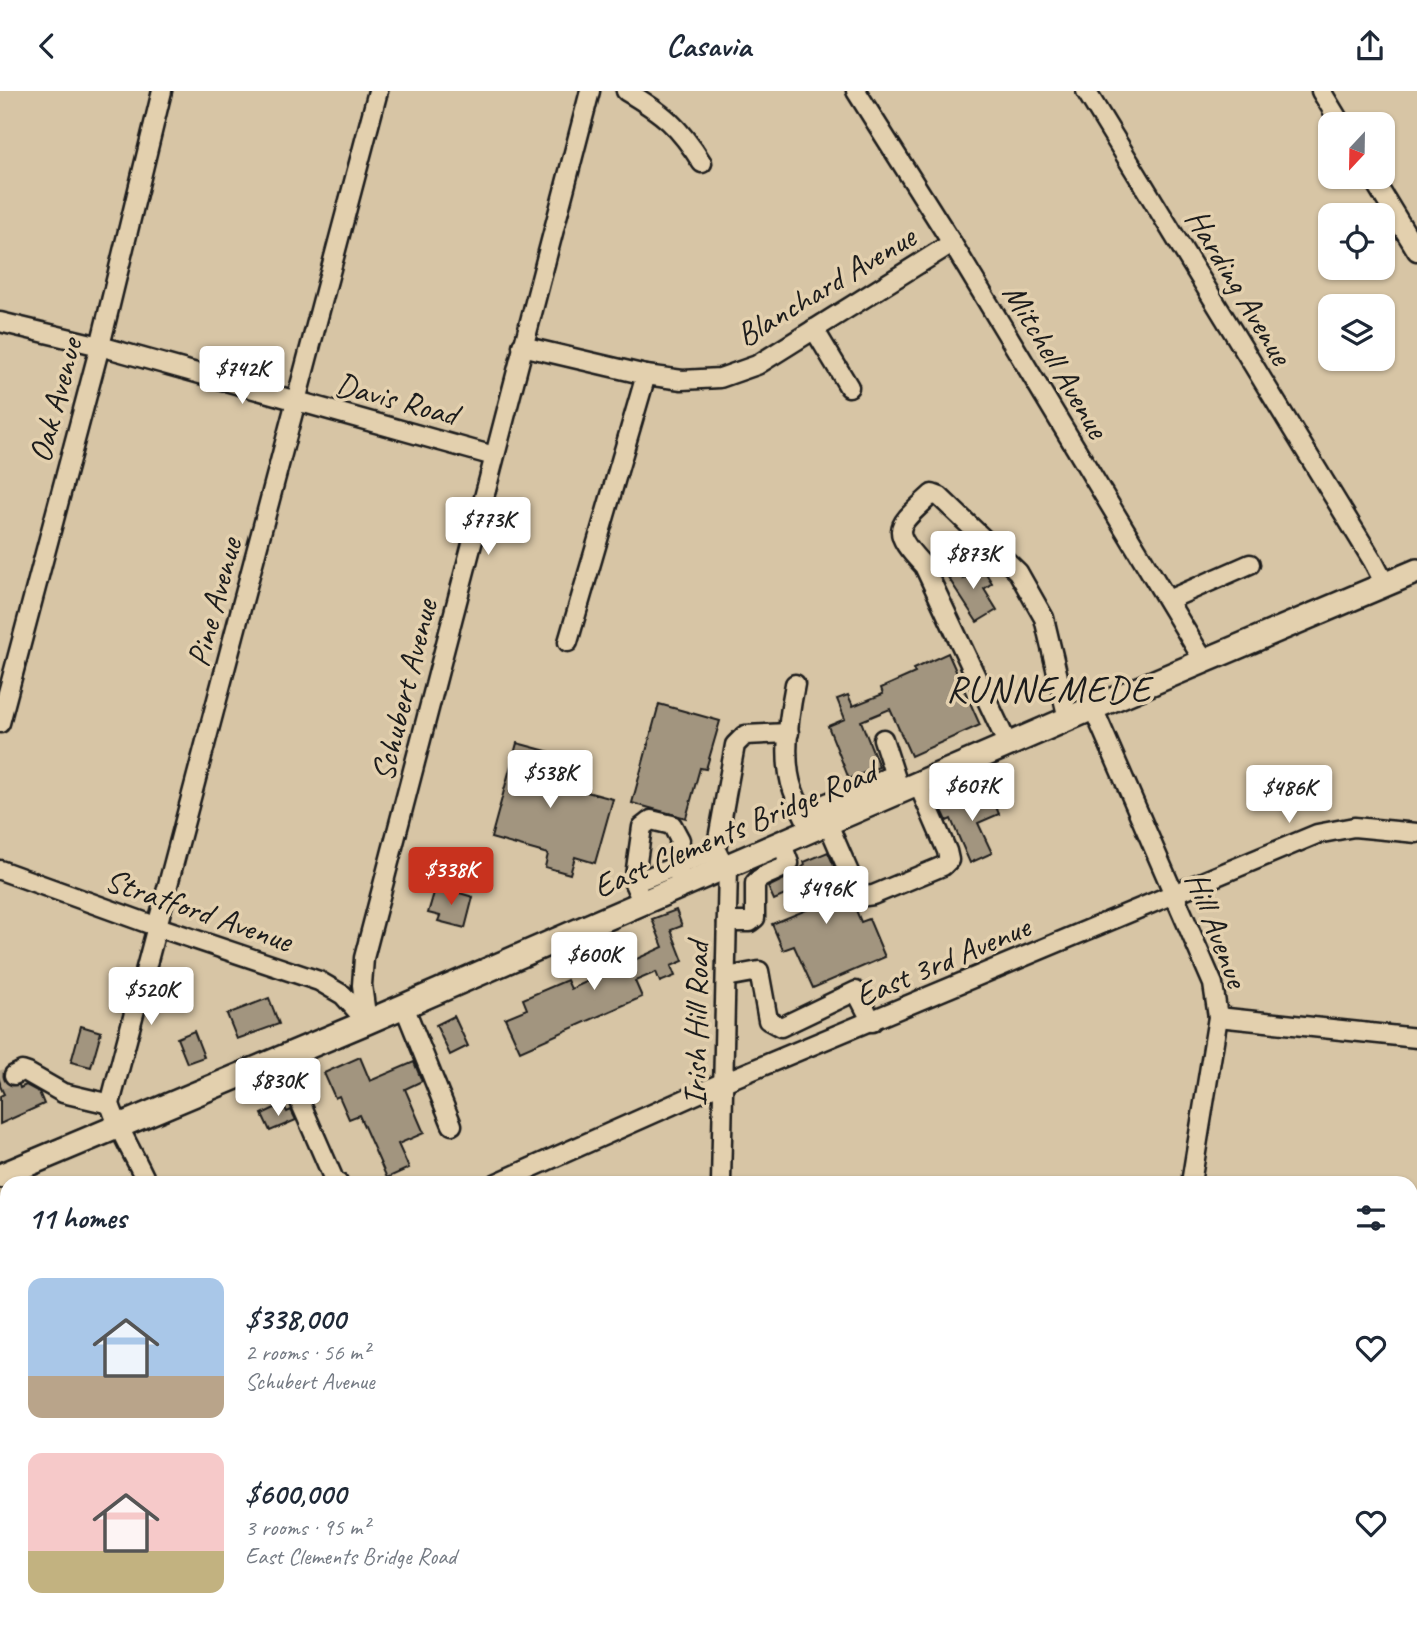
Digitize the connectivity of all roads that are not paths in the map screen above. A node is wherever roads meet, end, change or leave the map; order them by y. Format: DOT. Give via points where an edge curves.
graph roads {
  1 [pos="162,91"];
  2 [pos="378,91"];
  3 [pos="590,91"];
  4 [pos="626,91"];
  5 [pos="856,91"];
  6 [pos="1086,91"];
  7 [pos="1321,91"];
  8 [pos="1334,112"];
  9 [pos="702,163"];
  10 [pos="1379,189"];
  11 [pos="952,243"];
  12 [pos="1417,251"];
  13 [pos="0,322"];
  14 [pos="814,330"];
  15 [pos="100,346"];
  16 [pos="522,346"];
  17 [pos="646,375"];
  18 [pos="849,387"];
  19 [pos="296,401"];
  20 [pos="494,456"];
  21 [pos="1250,564"];
  22 [pos="1417,571"];
  23 [pos="1385,584"];
  24 [pos="1168,600"];
  25 [pos="568,642"];
  26 [pos="1204,661"];
  27 [pos="795,684"];
  28 [pos="1093,708"];
  29 [pos="1068,719"];
  30 [pos="0,723"];
  31 [pos="789,733"];
  32 [pos="883,739"];
  33 [pos="1008,745"];
  34 [pos="904,784"];
  35 [pos="814,823"];
  36 [pos="1417,833"];
  37 [pos="782,843"];
  38 [pos="723,862"];
  39 [pos="0,870"];
  40 [pos="679,876"];
  41 [pos="638,893"];
  42 [pos="1174,894"];
  43 [pos="727,922"];
  44 [pos="158,927"];
  45 [pos="726,977"];
  46 [pos="404,1006"];
  47 [pos="1218,1017"];
  48 [pos="367,1022"];
  49 [pos="872,1022"];
  50 [pos="1417,1038"];
  51 [pos="281,1058"];
  52 [pos="14,1075"];
  53 [pos="724,1082"];
  54 [pos="110,1104"];
  55 [pos="452,1125"];
  56 [pos="117,1128"];
  57 [pos="0,1176"];
  58 [pos="144,1176"];
  59 [pos="332,1176"];
  60 [pos="513,1176"];
  61 [pos="720,1176"];
  62 [pos="1192,1176"];
  1 -- 15 [label="street, Oak Avenue"];
  2 -- 19 [label="street, Pine Avenue"];
  3 -- 16 [label="street, Schubert Avenue"];
  4 -- 9 [label="street" via="663,114 685,136"];
  5 -- 11 [label="street, Mitchell Avenue"];
  6 -- 23 [label="street, Harding Avenue"];
  7 -- 8 [label="street"];
  10 -- 12 [label="street"];
  11 -- 14 [label="street, Blanchard Avenue"];
  11 -- 24 [label="street, Mitchell Avenue"];
  13 -- 15 [label="street, Davis Road"];
  14 -- 17 [label="street, Blanchard Avenue" via="757,365 720,378 682,380"];
  14 -- 18 [label="street"];
  15 -- 19 [label="street, Davis Road"];
  15 -- 30 [label="street, Oak Avenue"];
  16 -- 17 [label="street, Blanchard Avenue"];
  16 -- 20 [label="street, Schubert Avenue"];
  17 -- 25 [label="street"];
  19 -- 20 [label="street, Davis Road"];
  19 -- 44 [label="street, Pine Avenue"];
  20 -- 48 [label="street, Schubert Avenue" via="364,958"];
  21 -- 24 [label="street"];
  22 -- 23 [label="main road, East Clements Bridge Road"];
  23 -- 26 [label="main road, East Clements Bridge Road"];
  24 -- 26 [label="street, Mitchell Avenue"];
  26 -- 28 [label="main road, East Clements Bridge Road"];
  27 -- 31 [label="street"];
  28 -- 29 [label="main road, East Clements Bridge Road"];
  28 -- 42 [label="street, Hill Avenue"];
  29 -- 33 [label="main road, East Clements Bridge Road"];
  29 -- 33 [label="street" via="1044,618 1018,572 940,496 932,495 904,520 900,532 904,544 924,566"];
  31 -- 35 [label="street" via="792,787"];
  31 -- 38 [label="street, Irish Hill Road" via="745,735 735,745"];
  32 -- 34 [label="street"];
  33 -- 34 [label="main road, East Clements Bridge Road"];
  34 -- 35 [label="main road, East Clements Bridge Road"];
  34 -- 35 [label="street" via="947,851 948,860 932,871 873,895 858,893"];
  35 -- 37 [label="main road, East Clements Bridge Road"];
  36 -- 42 [label="street, East 3rd Avenue" via="1336,829"];
  37 -- 38 [label="main road, East Clements Bridge Road"];
  37 -- 43 [label="street" via="789,863 755,883 755,918"];
  38 -- 40 [label="main road, East Clements Bridge Road"];
  38 -- 43 [label="street, Irish Hill Road"];
  39 -- 44 [label="street, Stratford Avenue"];
  40 -- 41 [label="main road, East Clements Bridge Road"];
  40 -- 41 [label="street" via="680,840 672,825 650,820 642,827"];
  41 -- 46 [label="main road, East Clements Bridge Road"];
  42 -- 47 [label="street, Hill Avenue" via="1213,984"];
  42 -- 49 [label="street, East 3rd Avenue"];
  43 -- 45 [label="street, Irish Hill Road"];
  44 -- 48 [label="street, Stratford Avenue" via="319,981 343,995"];
  44 -- 54 [label="street, Pine Avenue"];
  45 -- 49 [label="street" via="759,971 768,1020 781,1027 856,991"];
  45 -- 53 [label="street, Irish Hill Road"];
  46 -- 48 [label="main road, East Clements Bridge Road"];
  46 -- 55 [label="street"];
  47 -- 50 [label="street"];
  47 -- 62 [label="street, Hill Avenue"];
  48 -- 51 [label="main road, East Clements Bridge Road"];
  49 -- 53 [label="street, East 3rd Avenue"];
  51 -- 56 [label="main road, East Clements Bridge Road"];
  51 -- 59 [label="street"];
  52 -- 54 [label="street" via="28,1073 62,1093"];
  53 -- 60 [label="street, East 3rd Avenue"];
  53 -- 61 [label="street, Irish Hill Road"];
  54 -- 56 [label="street"];
  56 -- 57 [label="main road, East Clements Bridge Road"];
  56 -- 58 [label="street"];
}
